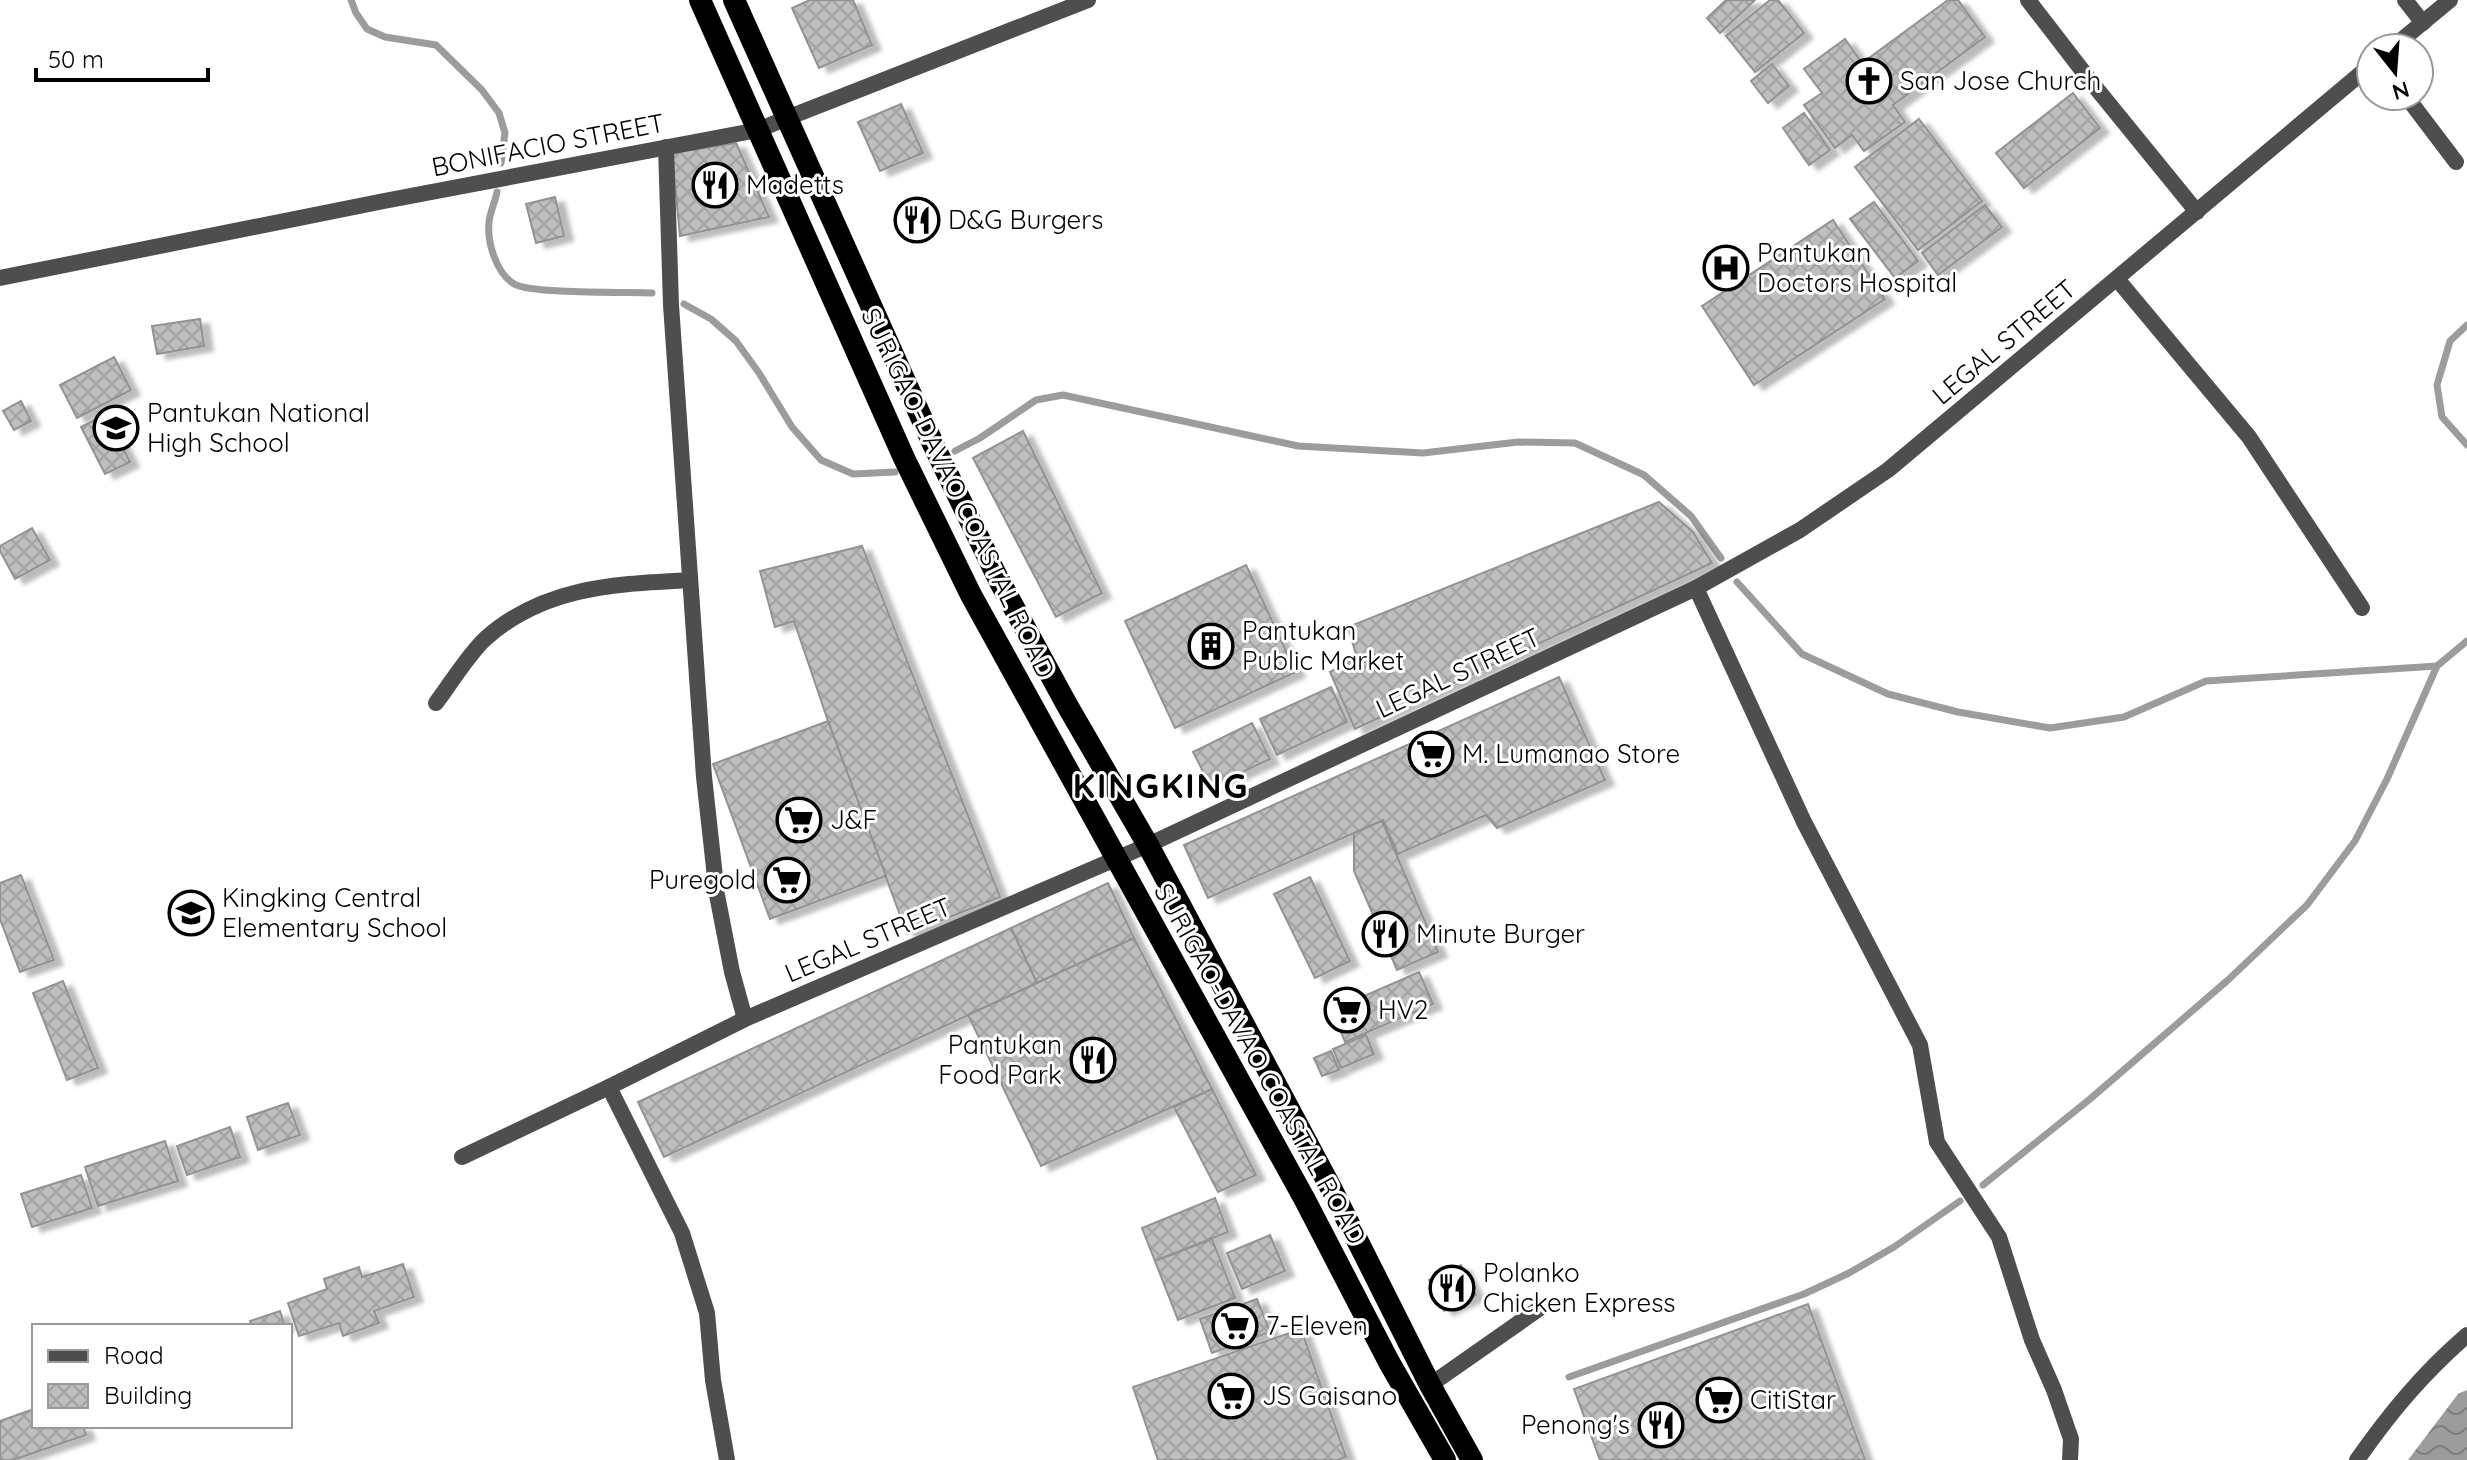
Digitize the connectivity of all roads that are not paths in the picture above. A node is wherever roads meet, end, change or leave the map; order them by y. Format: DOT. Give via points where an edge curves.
graph roads {
  1 [pos="700,0"];
  2 [pos="734,0"];
  3 [pos="2028,0"];
  4 [pos="2405,0"];
  5 [pos="2450,0"];
  6 [pos="1076,2"];
  7 [pos="2423,23"];
  8 [pos="2412,32"];
  9 [pos="2355,79"];
  10 [pos="2418,112"];
  11 [pos="787,118"];
  12 [pos="758,130"];
  13 [pos="666,147"];
  14 [pos="2456,162"];
  15 [pos="2197,212"];
  16 [pos="0,278"];
  17 [pos="2117,279"];
  18 [pos="934,446"];
  19 [pos="904,458"];
  20 [pos="690,580"];
  21 [pos="1696,588"];
  22 [pos="2362,608"];
  23 [pos="436,703"];
  24 [pos="1148,845"];
  25 [pos="1116,859"];
  26 [pos="745,1019"];
  27 [pos="609,1087"];
  28 [pos="462,1157"];
  29 [pos="1331,1188"];
  30 [pos="1305,1200"];
  31 [pos="1543,1306"];
  32 [pos="2467,1335"];
  33 [pos="1413,1350"];
  34 [pos="1389,1362"];
  35 [pos="1430,1385"];
  36 [pos="727,1460"];
  37 [pos="1445,1460"];
  38 [pos="1472,1460"];
  39 [pos="2070,1460"];
  40 [pos="2357,1460"];
  1 -- 12 [label="highway, SURIGAO-DAVAO COASTAL ROAD"];
  2 -- 11 [label="highway, SURIGAO-DAVAO COASTAL ROAD"];
  3 -- 15 [label="street"];
  4 -- 7 [label="street"];
  5 -- 7 [label="street"];
  6 -- 11 [label="street, BONIFACIO STREET"];
  7 -- 8 [label="street"];
  9 -- 15 [label="street, LEGAL STREET"];
  10 -- 14 [label="street"];
  11 -- 12 [label="street, BONIFACIO STREET"];
  11 -- 18 [label="highway, SURIGAO-DAVAO COASTAL ROAD"];
  12 -- 13 [label="street, BONIFACIO STREET"];
  12 -- 19 [label="highway, SURIGAO-DAVAO COASTAL ROAD"];
  13 -- 16 [label="street, BONIFACIO STREET"];
  13 -- 20 [label="street"];
  15 -- 17 [label="street, LEGAL STREET"];
  17 -- 21 [label="street, LEGAL STREET" via="1888,470 1800,530"];
  17 -- 22 [label="street" via="2249,437"];
  18 -- 19 [label="highway"];
  18 -- 24 [label="highway, SURIGAO-DAVAO COASTAL ROAD" via="1000,582"];
  19 -- 25 [label="highway, SURIGAO-DAVAO COASTAL ROAD" via="971,595"];
  20 -- 23 [label="street" via="612,584 567,594 520,614 484,640"];
  20 -- 26 [label="street" via="717,895"];
  21 -- 24 [label="street, LEGAL STREET"];
  21 -- 39 [label="street" via="1804,822 1920,1045 1937,1142 1999,1237 2071,1439"];
  24 -- 25 [label="street, LEGAL STREET"];
  24 -- 29 [label="highway, SURIGAO-DAVAO COASTAL ROAD"];
  25 -- 26 [label="street, LEGAL STREET"];
  25 -- 30 [label="highway, SURIGAO-DAVAO COASTAL ROAD"];
  26 -- 27 [label="street, LEGAL STREET"];
  27 -- 28 [label="street, LEGAL STREET"];
  27 -- 36 [label="street" via="682,1233 707,1313"];
  29 -- 30 [label="highway"];
  29 -- 33 [label="highway, SURIGAO-DAVAO COASTAL ROAD"];
  30 -- 34 [label="highway, SURIGAO-DAVAO COASTAL ROAD"];
  31 -- 35 [label="street"];
  32 -- 40 [label="street" via="2395,1407"];
  33 -- 34 [label="highway"];
  33 -- 35 [label="highway, SURIGAO-DAVAO COASTAL ROAD"];
  34 -- 37 [label="highway, SURIGAO-DAVAO COASTAL ROAD"];
  35 -- 38 [label="highway, SURIGAO-DAVAO COASTAL ROAD"];
}
